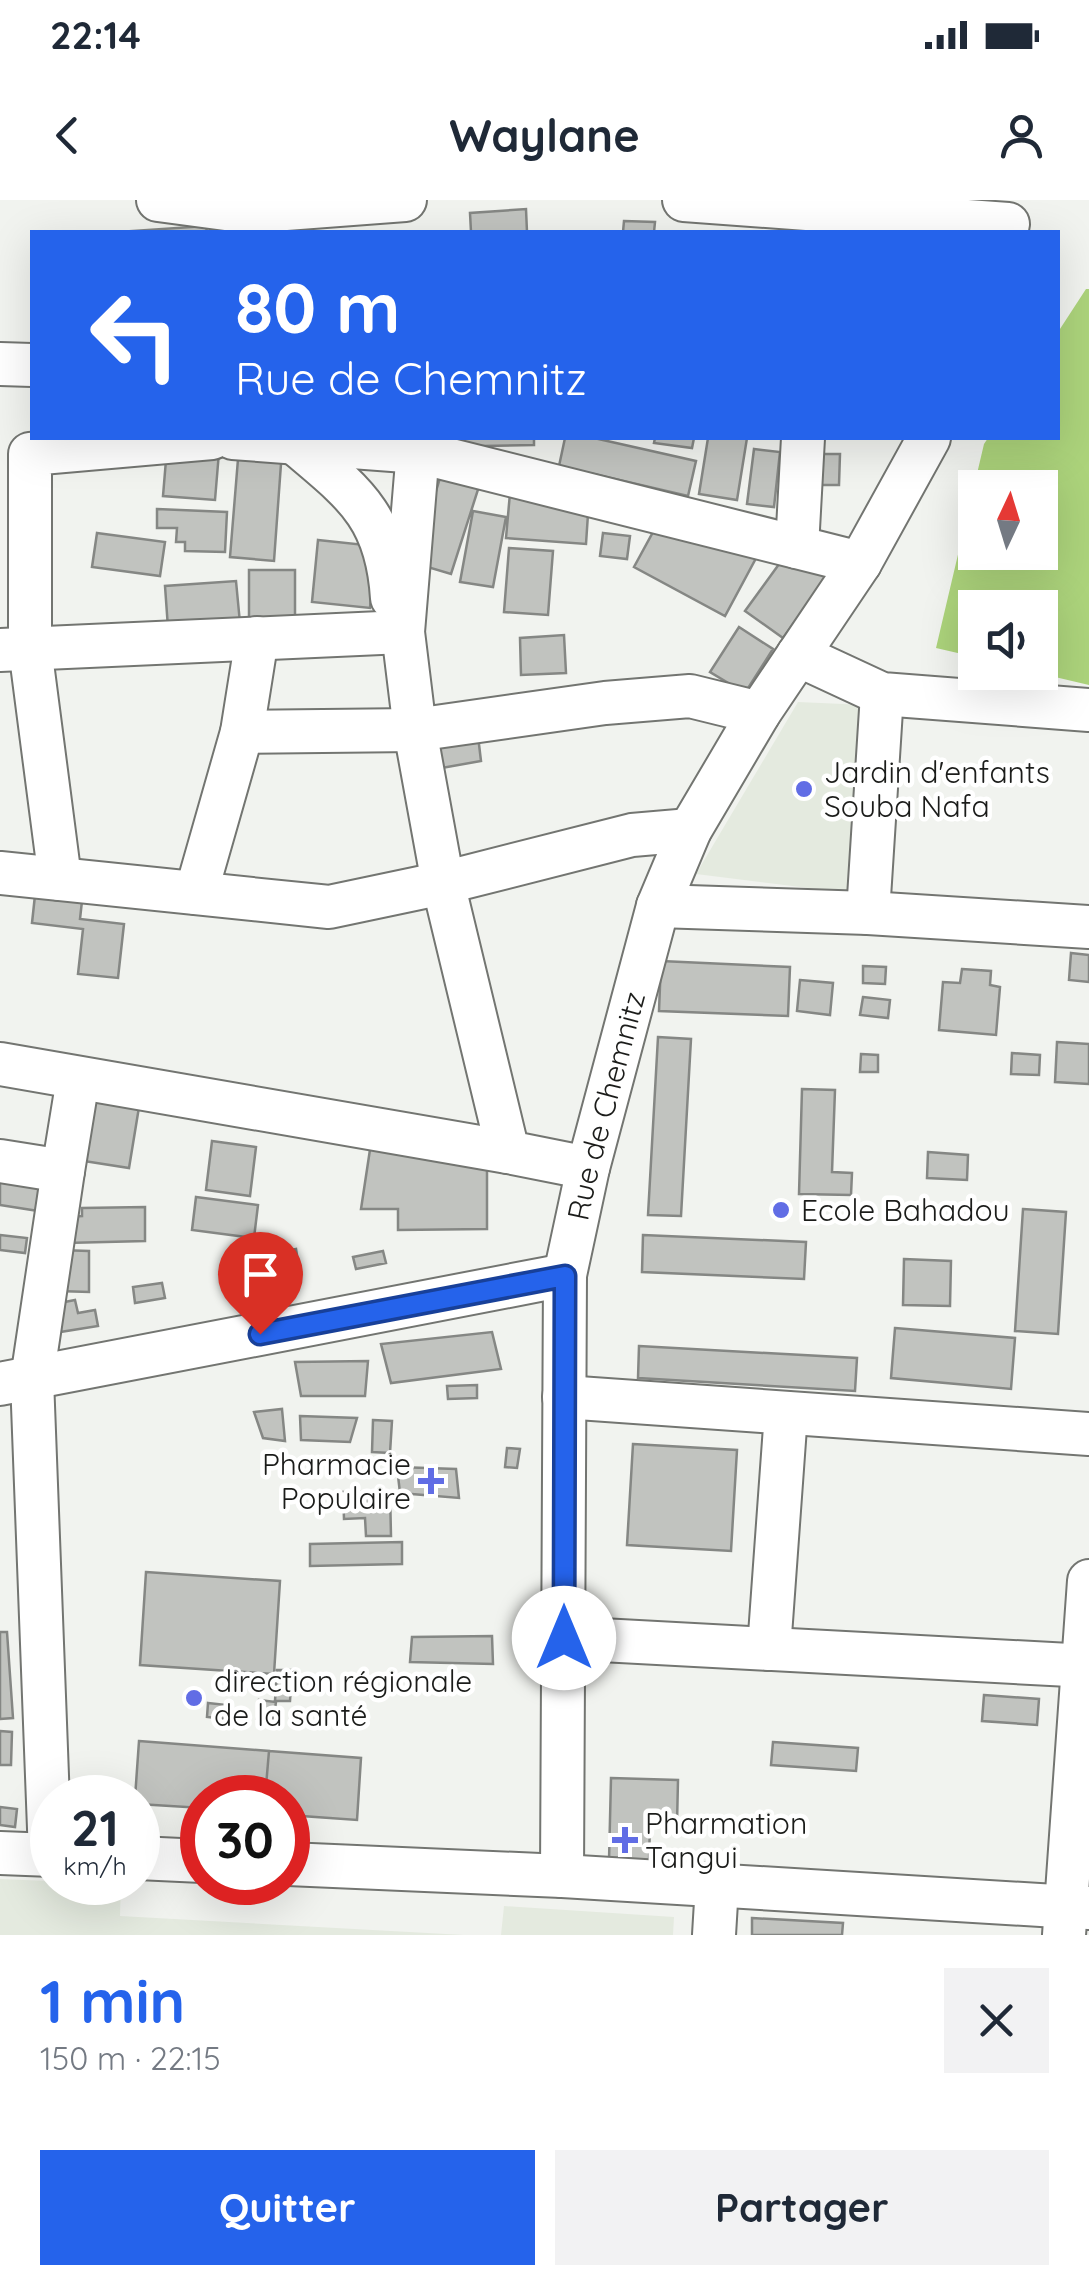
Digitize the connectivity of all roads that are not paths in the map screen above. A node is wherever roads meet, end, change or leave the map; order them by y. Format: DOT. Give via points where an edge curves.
graph roads {
  1 [pos="158,200"];
  2 [pos="405,200"];
  3 [pos="420,200"];
  4 [pos="684,200"];
  5 [pos="814,214"];
  6 [pos="1008,219"];
  7 [pos="421,230"];
  8 [pos="0,364"];
  9 [pos="30,365"];
  10 [pos="189,440"];
  11 [pos="254,440"];
  12 [pos="804,440"];
  13 [pos="928,440"];
  14 [pos="296,444"];
  15 [pos="419,445"];
  16 [pos="797,547"];
  17 [pos="860,564"];
  18 [pos="397,632"];
  19 [pos="257,638"];
  20 [pos="15,649"];
  21 [pos="798,655"];
  22 [pos="882,694"];
  23 [pos="1089,710"];
  24 [pos="759,713"];
  25 [pos="415,730"];
  26 [pos="242,732"];
  27 [pos="690,830"];
  28 [pos="0,874"];
  29 [pos="60,879"];
  30 [pos="443,884"];
  31 [pos="196,893"];
  32 [pos="658,906"];
  33 [pos="868,913"];
  34 [pos="1089,927"];
  35 [pos="0,1064"];
  36 [pos="78,1079"];
  37 [pos="508,1152"];
  38 [pos="0,1161"];
  39 [pos="588,1168"];
  40 [pos="63,1171"];
  41 [pos="565,1276"];
  42 [pos="16,1381"];
  43 [pos="564,1396"];
  44 [pos="786,1412"];
  45 [pos="1089,1434"];
  46 [pos="1089,1582"];
  47 [pos="564,1638"];
  48 [pos="769,1649"];
  49 [pos="1086,1666"];
  50 [pos="45,1775"];
  51 [pos="0,1853"];
  52 [pos="30,1854"];
  53 [pos="310,1865"];
  54 [pos="562,1876"];
  55 [pos="717,1886"];
  56 [pos="1072,1917"];
  57 [pos="714,1935"];
  1 -- 2 [label="street" via="248,212"];
  3 -- 7 [label="street"];
  4 -- 5 [label="street"];
  5 -- 6 [label="street"];
  8 -- 9 [label="street"];
  10 -- 20 [label="street" via="30,454"];
  11 -- 14 [label="street"];
  12 -- 16 [label="street"];
  13 -- 17 [label="street, Rue de Chemnitz"];
  14 -- 15 [label="street"];
  14 -- 18 [label="street" via="352,492 377,526"];
  15 -- 16 [label="street"];
  15 -- 18 [label="street"];
  16 -- 17 [label="street"];
  17 -- 21 [label="street, Rue de Chemnitz"];
  18 -- 19 [label="street"];
  18 -- 25 [label="street"];
  19 -- 20 [label="street"];
  19 -- 26 [label="street"];
  20 -- 29 [label="street"];
  21 -- 22 [label="street"];
  21 -- 24 [label="street, Rue de Chemnitz"];
  22 -- 23 [label="street"];
  22 -- 33 [label="street"];
  24 -- 25 [label="street" via="690,696"];
  24 -- 27 [label="street, Rue de Chemnitz"];
  25 -- 26 [label="street"];
  25 -- 30 [label="street"];
  26 -- 31 [label="street"];
  27 -- 30 [label="street" via="632,835"];
  27 -- 32 [label="street, Rue de Chemnitz"];
  28 -- 29 [label="street"];
  29 -- 31 [label="street"];
  30 -- 31 [label="street" via="329,907"];
  30 -- 37 [label="street"];
  32 -- 33 [label="street"];
  32 -- 39 [label="street, Rue de Chemnitz"];
  33 -- 34 [label="street"];
  35 -- 36 [label="street"];
  36 -- 37 [label="street"];
  36 -- 40 [label="street"];
  37 -- 39 [label="street"];
  38 -- 40 [label="street"];
  39 -- 41 [label="street, Rue de Chemnitz"];
  40 -- 42 [label="street"];
  41 -- 42 [label="street"];
  41 -- 43 [label="street, Rue de Chemnitz"];
  42 -- 50 [label="street"];
  43 -- 44 [label="street"];
  43 -- 47 [label="street, Rue de Chemnitz"];
  44 -- 45 [label="street"];
  44 -- 48 [label="street"];
  46 -- 49 [label="street"];
  47 -- 48 [label="street"];
  47 -- 54 [label="street, Rue de Chemnitz"];
  48 -- 49 [label="street"];
  49 -- 56 [label="street"];
  51 -- 52 [label="street"];
  53 -- 54 [label="street"];
  54 -- 55 [label="street"];
  55 -- 56 [label="street"];
  55 -- 57 [label="street"];
}
